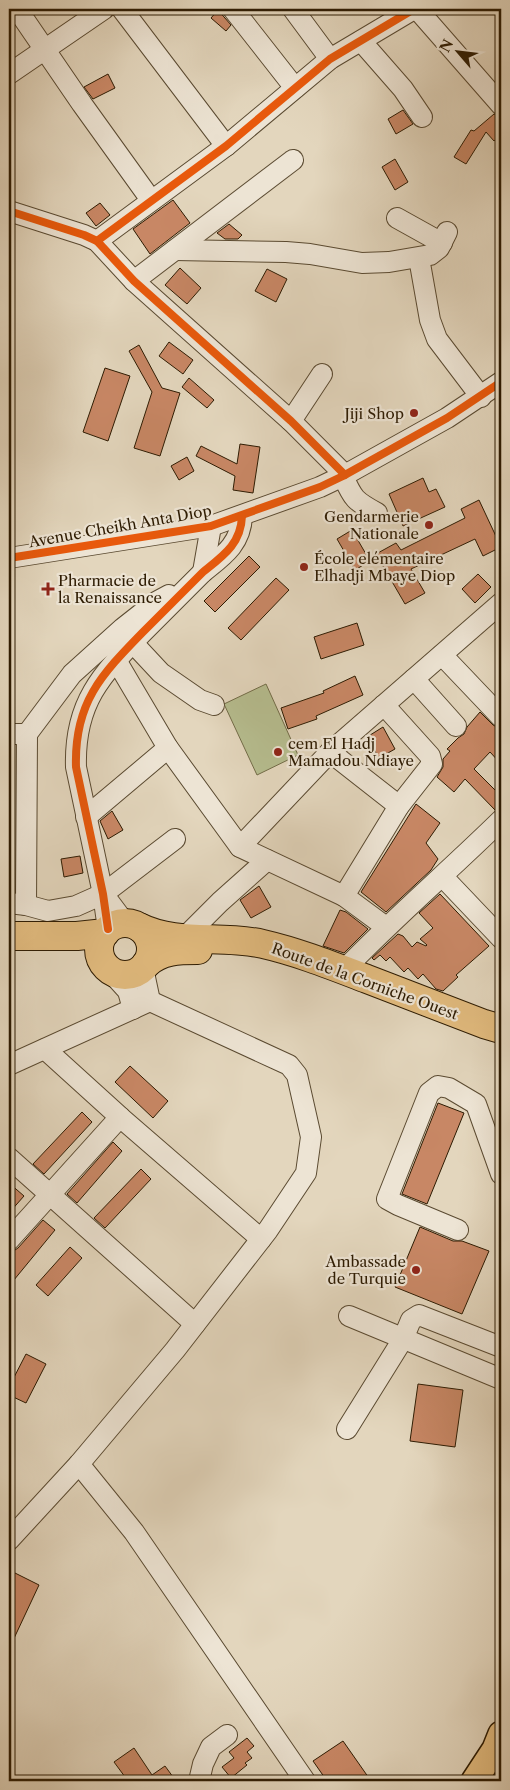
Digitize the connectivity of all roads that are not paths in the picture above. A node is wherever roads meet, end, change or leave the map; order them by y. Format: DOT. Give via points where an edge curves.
graph roads {
  1 [pos="17,9"];
  2 [pos="104,9"];
  3 [pos="122,9"];
  4 [pos="233,9"];
  5 [pos="293,9"];
  6 [pos="416,9"];
  7 [pos="361,41"];
  8 [pos="44,48"];
  9 [pos="330,59"];
  10 [pos="9,74"];
  11 [pos="295,88"];
  12 [pos="501,105"];
  13 [pos="422,117"];
  14 [pos="226,146"];
  15 [pos="293,160"];
  16 [pos="151,200"];
  17 [pos="9,211"];
  18 [pos="397,218"];
  19 [pos="96,241"];
  20 [pos="175,250"];
  21 [pos="419,258"];
  22 [pos="134,282"];
  23 [pos="322,374"];
  24 [pos="501,382"];
  25 [pos="481,397"];
  26 [pos="291,421"];
  27 [pos="344,476"];
  28 [pos="377,513"];
  29 [pos="242,516"];
  30 [pos="211,526"];
  31 [pos="9,558"];
  32 [pos="196,579"];
  33 [pos="501,603"];
  34 [pos="133,643"];
  35 [pos="442,655"];
  36 [pos="116,660"];
  37 [pos="414,679"];
  38 [pos="214,705"];
  39 [pos="384,705"];
  40 [pos="499,710"];
  41 [pos="456,726"];
  42 [pos="18,734"];
  43 [pos="168,748"];
  44 [pos="330,752"];
  45 [pos="399,806"];
  46 [pos="86,817"];
  47 [pos="501,820"];
  48 [pos="175,839"];
  49 [pos="240,847"];
  50 [pos="267,860"];
  51 [pos="442,877"];
  52 [pos="103,894"];
  53 [pos="344,896"];
  54 [pos="17,904"];
  55 [pos="386,927"];
  56 [pos="119,928"];
  57 [pos="9,936"];
  58 [pos="184,938"];
  59 [pos="501,938"];
  60 [pos="9,951"];
  61 [pos="106,966"];
  62 [pos="144,966"];
  63 [pos="344,970"];
  64 [pos="141,1005"];
  65 [pos="501,1029"];
  66 [pos="501,1046"];
  67 [pos="45,1049"];
  68 [pos="9,1065"];
  69 [pos="120,1118"];
  70 [pos="9,1158"];
  71 [pos="501,1174"];
  72 [pos="50,1195"];
  73 [pos="458,1230"];
  74 [pos="261,1239"];
  75 [pos="9,1240"];
  76 [pos="349,1316"];
  77 [pos="195,1324"];
  78 [pos="404,1339"];
  79 [pos="501,1347"];
  80 [pos="501,1379"];
  81 [pos="347,1429"];
  82 [pos="79,1464"];
  83 [pos="9,1540"];
  84 [pos="501,1734"];
  85 [pos="227,1735"];
  86 [pos="199,1781"];
  87 [pos="305,1781"];
  88 [pos="474,1781"];
  1 -- 8 [label="street"];
  2 -- 8 [label="street"];
  3 -- 14 [label="street"];
  4 -- 11 [label="street"];
  5 -- 9 [label="street"];
  6 -- 7 [label="street"];
  6 -- 12 [label="street"];
  7 -- 9 [label="street"];
  7 -- 13 [label="street"];
  8 -- 10 [label="street"];
  8 -- 16 [label="street"];
  9 -- 11 [label="street"];
  11 -- 14 [label="street"];
  14 -- 16 [label="street"];
  15 -- 20 [label="street"];
  16 -- 19 [label="street"];
  17 -- 19 [label="street"];
  18 -- 21 [label="street" via="444,238 436,252"];
  19 -- 22 [label="street"];
  20 -- 21 [label="street" via="294,253 362,263"];
  20 -- 22 [label="street"];
  21 -- 25 [label="street" via="430,320 437,340"];
  22 -- 26 [label="street"];
  23 -- 26 [label="street"];
  24 -- 25 [label="street, Avenue Cheikh Anta Diop"];
  25 -- 27 [label="street, Avenue Cheikh Anta Diop"];
  26 -- 27 [label="street"];
  27 -- 28 [label="street" via="358,503"];
  27 -- 29 [label="street, Avenue Cheikh Anta Diop"];
  29 -- 30 [label="street, Avenue Cheikh Anta Diop"];
  29 -- 32 [label="street" via="241,529 231,547"];
  30 -- 31 [label="street, Avenue Cheikh Anta Diop"];
  30 -- 32 [label="street"];
  32 -- 34 [label="street"];
  32 -- 42 [label="street" via="156,602 123,628 72,674"];
  33 -- 35 [label="street"];
  34 -- 36 [label="street"];
  34 -- 38 [label="street" via="161,673 200,700"];
  35 -- 37 [label="street"];
  35 -- 40 [label="street"];
  36 -- 43 [label="street"];
  36 -- 46 [label="street" via="91,694 79,729 76,767"];
  37 -- 39 [label="street"];
  37 -- 41 [label="street"];
  39 -- 44 [label="street"];
  39 -- 45 [label="street" via="433,762"];
  42 -- 54 [label="street"];
  43 -- 46 [label="street"];
  43 -- 49 [label="street"];
  44 -- 45 [label="street"];
  44 -- 49 [label="street"];
  45 -- 53 [label="street"];
  46 -- 52 [label="street"];
  47 -- 51 [label="street"];
  48 -- 52 [label="street"];
  49 -- 50 [label="street"];
  50 -- 53 [label="street"];
  50 -- 58 [label="street"];
  51 -- 55 [label="street"];
  51 -- 59 [label="street"];
  52 -- 54 [label="street" via="57,911"];
  52 -- 56 [label="street"];
  53 -- 55 [label="street"];
  55 -- 63 [label="street"];
  56 -- 57 [label="highway, Route de la Corniche Ouest" via="85,936"];
  56 -- 58 [label="highway, Route de la Corniche Ouest"];
  56 -- 61 [label="highway" via="101,938 99,950"];
  56 -- 62 [label="highway" via="145,933 151,948"];
  58 -- 63 [label="highway, Route de la Corniche Ouest" via="261,943"];
  60 -- 61 [label="highway" via="70,951 82,953"];
  61 -- 62 [label="highway" via="115,974 130,975"];
  61 -- 64 [label="street"];
  62 -- 64 [label="street"];
  62 -- 66 [label="highway, Route de la Corniche Ouest" via="159,955 177,950 251,954 296,966"];
  63 -- 65 [label="highway, Route de la Corniche Ouest"];
  64 -- 67 [label="street"];
  64 -- 74 [label="street" via="289,1065 297,1075 311,1137 306,1173"];
  67 -- 68 [label="street"];
  67 -- 69 [label="street"];
  69 -- 72 [label="street"];
  69 -- 74 [label="street"];
  70 -- 72 [label="street"];
  71 -- 73 [label="street" via="476,1104 449,1088 438,1086 429,1092 387,1199"];
  72 -- 75 [label="street"];
  72 -- 77 [label="street"];
  74 -- 77 [label="street"];
  76 -- 78 [label="street"];
  77 -- 82 [label="street"];
  78 -- 79 [label="street" via="411,1320 419,1315"];
  78 -- 80 [label="street"];
  78 -- 81 [label="street"];
  82 -- 83 [label="street"];
  82 -- 87 [label="street" via="134,1532"];
  84 -- 88 [label="main road"];
  85 -- 86 [label="street" via="211,1747"];
}
